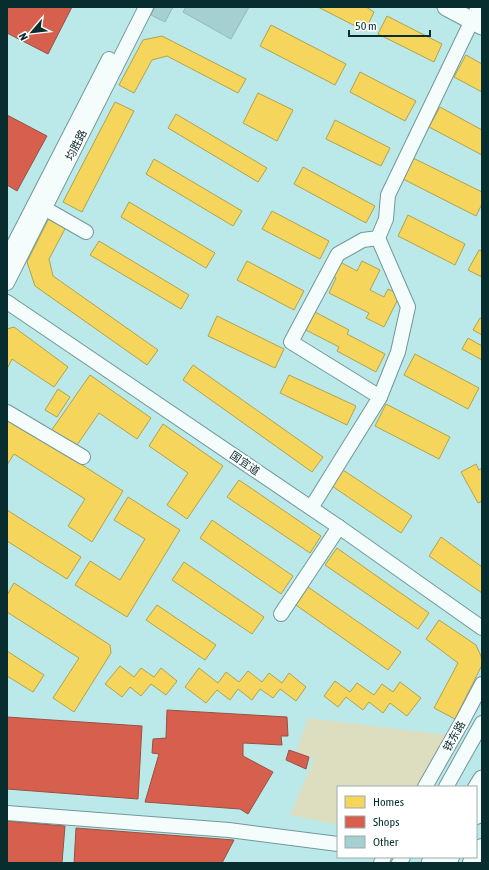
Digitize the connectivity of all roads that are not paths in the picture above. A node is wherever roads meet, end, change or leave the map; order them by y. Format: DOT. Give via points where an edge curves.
graph roads {
  1 [pos="135,7"];
  2 [pos="146,7"];
  3 [pos="446,7"];
  4 [pos="477,15"];
  5 [pos="44,208"];
  6 [pos="86,232"];
  7 [pos="378,238"];
  8 [pos="7,258"];
  9 [pos="7,283"];
  10 [pos="7,302"];
  11 [pos="380,397"];
  12 [pos="7,412"];
  13 [pos="83,457"];
  14 [pos="311,508"];
  15 [pos="339,527"];
  16 [pos="281,614"];
  17 [pos="482,628"];
  18 [pos="482,684"];
  19 [pos="482,724"];
  20 [pos="426,786"];
  21 [pos="447,786"];
  22 [pos="7,814"];
  23 [pos="337,844"];
  1 -- 8 [label="street, 均胜路"];
  2 -- 5 [label="street, 均胜路"];
  3 -- 4 [label="main road"];
  4 -- 7 [label="street" via="388,195 386,219"];
  5 -- 6 [label="street"];
  5 -- 9 [label="street, 均胜路"];
  7 -- 11 [label="street" via="408,307 398,352"];
  7 -- 11 [label="street" via="363,240 338,254 291,342"];
  10 -- 14 [label="street, 国宜道"];
  11 -- 14 [label="street"];
  12 -- 13 [label="street"];
  14 -- 15 [label="street, 国宜道"];
  15 -- 16 [label="street"];
  15 -- 17 [label="street, 国宜道"];
  18 -- 20 [label="street, 铁东路"];
  19 -- 21 [label="street, 铁东路"];
  22 -- 23 [label="street" via="229,830"];
}
